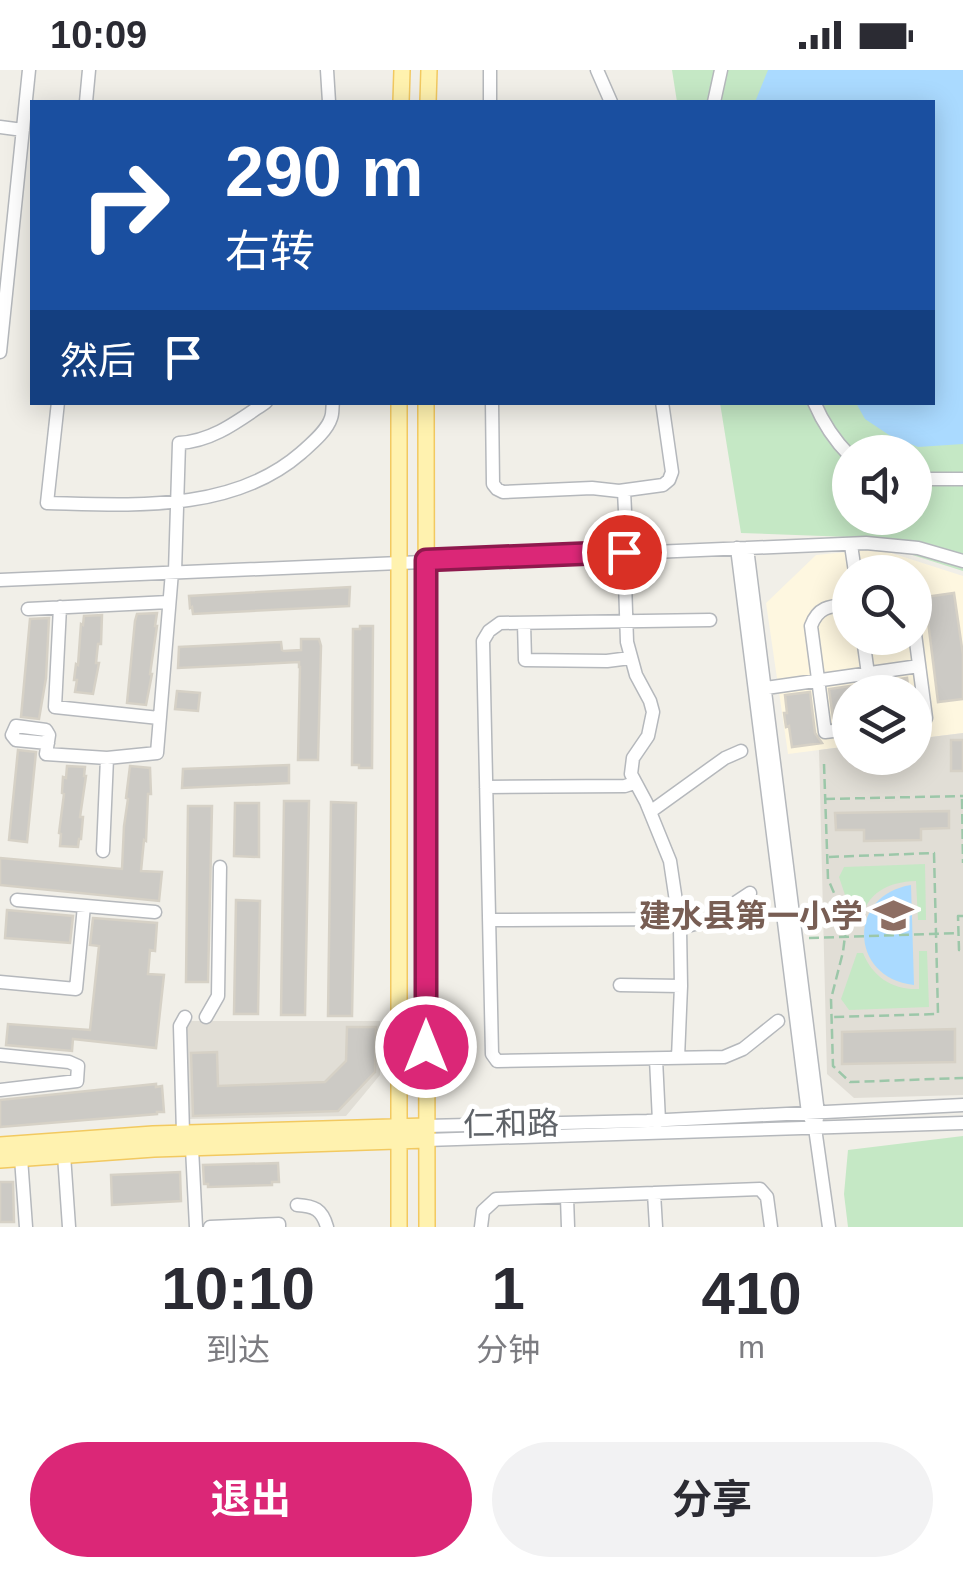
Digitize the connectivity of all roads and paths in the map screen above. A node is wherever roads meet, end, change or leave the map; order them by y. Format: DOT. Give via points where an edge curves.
graph roads {
  1 [pos="29,70"];
  2 [pos="89,70"];
  3 [pos="327,70"];
  4 [pos="402,70"];
  5 [pos="429,70"];
  6 [pos="490,70"];
  7 [pos="598,70"];
  8 [pos="722,70"];
  9 [pos="86,100"];
  10 [pos="329,100"];
  11 [pos="401,100"];
  12 [pos="428,100"];
  13 [pos="490,100"];
  14 [pos="610,100"];
  15 [pos="714,100"];
  16 [pos="0,127"];
  17 [pos="23,130"];
  18 [pos="7,207"];
  19 [pos="3,286"];
  20 [pos="0,352"];
  21 [pos="58,405"];
  22 [pos="261,405"];
  23 [pos="333,405"];
  24 [pos="399,405"];
  25 [pos="426,405"];
  26 [pos="492,405"];
  27 [pos="662,405"];
  28 [pos="815,405"];
  29 [pos="832,435"];
  30 [pos="932,479"];
  31 [pos="963,479"];
  32 [pos="624,490"];
  33 [pos="177,501"];
  34 [pos="851,545"];
  35 [pos="742,548"];
  36 [pos="626,552"];
  37 [pos="852,555"];
  38 [pos="426,560"];
  39 [pos="398,562"];
  40 [pos="963,562"];
  41 [pos="173,572"];
  42 [pos="0,580"];
  43 [pos="169,602"];
  44 [pos="832,607"];
  45 [pos="60,608"];
  46 [pos="28,609"];
  47 [pos="710,620"];
  48 [pos="626,621"];
  49 [pos="524,623"];
  50 [pos="866,655"];
  51 [pos="918,655"];
  52 [pos="630,658"];
  53 [pos="920,666"];
  54 [pos="868,674"];
  55 [pos="921,675"];
  56 [pos="818,681"];
  57 [pos="766,688"];
  58 [pos="159,718"];
  59 [pos="6,731"];
  60 [pos="832,731"];
  61 [pos="741,751"];
  62 [pos="107,758"];
  63 [pos="824,764"];
  64 [pos="634,782"];
  65 [pos="486,788"];
  66 [pos="962,796"];
  67 [pos="825,800"];
  68 [pos="650,812"];
  69 [pos="103,851"];
  70 [pos="827,857"];
  71 [pos="963,863"];
  72 [pos="220,868"];
  73 [pos="750,894"];
  74 [pos="17,900"];
  75 [pos="84,906"];
  76 [pos="155,912"];
  77 [pos="963,916"];
  78 [pos="490,920"];
  79 [pos="678,924"];
  80 [pos="958,933"];
  81 [pos="936,934"];
  82 [pos="846,937"];
  83 [pos="797,939"];
  84 [pos="963,950"];
  85 [pos="0,982"];
  86 [pos="620,985"];
  87 [pos="681,986"];
  88 [pos="185,1017"];
  89 [pos="206,1017"];
  90 [pos="832,1018"];
  91 [pos="778,1021"];
  92 [pos="0,1056"];
  93 [pos="678,1058"];
  94 [pos="656,1059"];
  95 [pos="963,1078"];
  96 [pos="0,1090"];
  97 [pos="963,1105"];
  98 [pos="814,1113"];
  99 [pos="659,1120"];
  100 [pos="963,1123"];
  101 [pos="816,1128"];
  102 [pos="399,1133"];
  103 [pos="426,1133"];
  104 [pos="188,1140"];
  105 [pos="0,1145"];
  106 [pos="64,1155"];
  107 [pos="21,1158"];
  108 [pos="0,1160"];
  109 [pos="654,1194"];
  110 [pos="567,1197"];
  111 [pos="296,1205"];
  112 [pos="26,1227"];
  113 [pos="69,1227"];
  114 [pos="196,1227"];
  115 [pos="210,1227"];
  116 [pos="279,1227"];
  117 [pos="327,1227"];
  118 [pos="399,1227"];
  119 [pos="426,1227"];
  120 [pos="481,1227"];
  121 [pos="568,1227"];
  122 [pos="656,1227"];
  123 [pos="771,1227"];
  124 [pos="829,1227"];
  1 -- 17 [label="street"];
  2 -- 9 [label="street"];
  3 -- 10 [label="street"];
  4 -- 11 [label="main road"];
  5 -- 12 [label="main road"];
  6 -- 13 [label="street"];
  7 -- 14 [label="street"];
  8 -- 15 [label="street"];
  16 -- 17 [label="street"];
  17 -- 18 [label="street"];
  18 -- 19 [label="street"];
  19 -- 20 [label="street"];
  21 -- 33 [label="street" via="47,503"];
  22 -- 33 [label="street" via="210,438 179,444"];
  23 -- 33 [label="street" via="324,429 282,467 234,489"];
  24 -- 39 [label="main road"];
  25 -- 38 [label="main road"];
  26 -- 32 [label="street" via="496,489"];
  27 -- 32 [label="street" via="671,476 663,485"];
  28 -- 29 [label="street"];
  30 -- 31 [label="street"];
  32 -- 36 [label="street"];
  33 -- 41 [label="street"];
  34 -- 35 [label="street"];
  34 -- 37 [label="street"];
  34 -- 40 [label="street" via="900,545"];
  35 -- 36 [label="street"];
  35 -- 57 [label="street"];
  35 -- 98 [label="street"];
  36 -- 38 [label="street"];
  36 -- 48 [label="street"];
  38 -- 39 [label="street"];
  38 -- 103 [label="main road"];
  39 -- 41 [label="street"];
  39 -- 102 [label="main road"];
  41 -- 42 [label="street"];
  41 -- 43 [label="street"];
  43 -- 45 [label="street"];
  43 -- 58 [label="street"];
  44 -- 56 [label="street" via="811,626"];
  45 -- 46 [label="street"];
  45 -- 58 [label="street" via="55,707"];
  47 -- 48 [label="street"];
  48 -- 49 [label="street"];
  48 -- 52 [label="street"];
  49 -- 52 [label="street" via="526,660"];
  49 -- 65 [label="street" via="500,623 482,641"];
  50 -- 54 [label="street"];
  51 -- 53 [label="street"];
  52 -- 64 [label="street" via="653,712 631,763"];
  53 -- 54 [label="street"];
  53 -- 55 [label="street"];
  54 -- 56 [label="street"];
  56 -- 57 [label="street"];
  56 -- 60 [label="street" via="825,732"];
  57 -- 83 [label="street"];
  58 -- 62 [label="street" via="158,752"];
  59 -- 62 [label="street" via="40,728 49,735 46,754"];
  61 -- 68 [label="street"];
  62 -- 69 [label="street"];
  63 -- 67 [label="path"];
  64 -- 65 [label="street"];
  64 -- 68 [label="street"];
  65 -- 78 [label="street"];
  66 -- 67 [label="path"];
  66 -- 71 [label="path"];
  67 -- 70 [label="path"];
  68 -- 79 [label="street" via="670,861"];
  70 -- 81 [label="path" via="934,853"];
  70 -- 82 [label="path"];
  72 -- 89 [label="street" via="218,996"];
  73 -- 79 [label="street" via="709,920"];
  74 -- 75 [label="street"];
  75 -- 76 [label="street"];
  75 -- 85 [label="street" via="76,989"];
  77 -- 80 [label="path"];
  78 -- 79 [label="street"];
  78 -- 94 [label="street" via="492,1054 498,1060"];
  79 -- 87 [label="street"];
  80 -- 81 [label="path"];
  80 -- 84 [label="path"];
  81 -- 82 [label="path"];
  81 -- 90 [label="path" via="938,1014"];
  82 -- 83 [label="path"];
  82 -- 90 [label="path"];
  83 -- 98 [label="street"];
  86 -- 87 [label="street"];
  87 -- 93 [label="street"];
  88 -- 104 [label="street" via="180,1026"];
  90 -- 95 [label="path" via="833,1066 850,1082"];
  91 -- 93 [label="street" via="724,1058"];
  92 -- 96 [label="street" via="78,1066 77,1082"];
  93 -- 94 [label="street"];
  94 -- 99 [label="street"];
  97 -- 98 [label="street, 仁和路"];
  98 -- 99 [label="street, 仁和路"];
  98 -- 101 [label="street"];
  99 -- 103 [label="street, 仁和路"];
  100 -- 101 [label="street, 仁和路"];
  101 -- 103 [label="street, 仁和路"];
  101 -- 124 [label="street"];
  102 -- 103 [label="main road, 仁和路"];
  102 -- 104 [label="main road, 仁和路"];
  102 -- 118 [label="main road"];
  103 -- 119 [label="main road"];
  104 -- 105 [label="main road, 仁和路"];
  104 -- 106 [label="main road, 仁和路"];
  104 -- 114 [label="street"];
  106 -- 107 [label="main road, 仁和路"];
  106 -- 113 [label="street"];
  107 -- 108 [label="main road, 仁和路"];
  107 -- 112 [label="street"];
  109 -- 110 [label="street"];
  109 -- 122 [label="street"];
  109 -- 123 [label="street" via="760,1189"];
  110 -- 120 [label="street" via="496,1199"];
  110 -- 121 [label="street"];
  111 -- 117 [label="street" via="318,1209"];
  115 -- 116 [label="street"];
}
